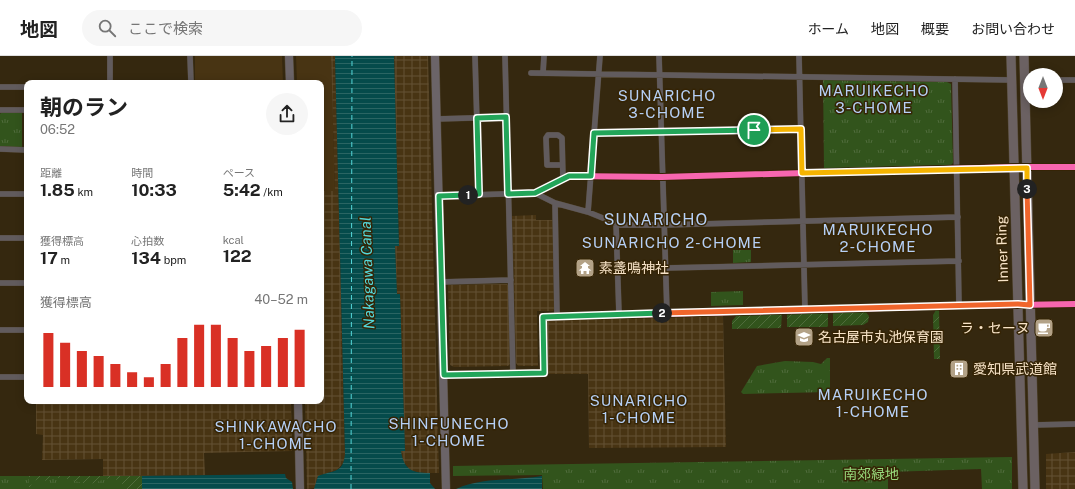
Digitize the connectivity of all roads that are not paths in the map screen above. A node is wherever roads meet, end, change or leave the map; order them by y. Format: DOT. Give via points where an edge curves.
graph roads {
  1 [pos="110,56"];
  2 [pos="190,56"];
  3 [pos="289,56"];
  4 [pos="435,56"];
  5 [pos="475,56"];
  6 [pos="505,56"];
  7 [pos="544,56"];
  8 [pos="600,56"];
  9 [pos="659,56"];
  10 [pos="799,56"];
  11 [pos="1011,56"];
  12 [pos="1024,56"];
  13 [pos="1026,68"];
  14 [pos="531,73"];
  15 [pos="543,73"];
  16 [pos="598,74"];
  17 [pos="660,74"];
  18 [pos="800,76"];
  19 [pos="955,79"];
  20 [pos="110,80"];
  21 [pos="191,80"];
  22 [pos="290,80"];
  23 [pos="1012,80"];
  24 [pos="1063,80"];
  25 [pos="1075,80"];
  26 [pos="0,87"];
  27 [pos="24,87"];
  28 [pos="1028,108"];
  29 [pos="0,110"];
  30 [pos="24,110"];
  31 [pos="506,117"];
  32 [pos="436,118"];
  33 [pos="477,118"];
  34 [pos="801,129"];
  35 [pos="661,132"];
  36 [pos="594,133"];
  37 [pos="0,149"];
  38 [pos="24,150"];
  39 [pos="562,165"];
  40 [pos="1014,167"];
  41 [pos="1075,167"];
  42 [pos="1027,168"];
  43 [pos="957,169"];
  44 [pos="802,173"];
  45 [pos="591,176"];
  46 [pos="662,176"];
  47 [pos="563,179"];
  48 [pos="535,193"];
  49 [pos="0,194"];
  50 [pos="24,194"];
  51 [pos="479,194"];
  52 [pos="508,194"];
  53 [pos="439,196"];
  54 [pos="555,203"];
  55 [pos="588,212"];
  56 [pos="958,216"];
  57 [pos="803,221"];
  58 [pos="616,223"];
  59 [pos="664,225"];
  60 [pos="0,238"];
  61 [pos="24,238"];
  62 [pos="959,261"];
  63 [pos="804,265"];
  64 [pos="665,268"];
  65 [pos="510,280"];
  66 [pos="441,282"];
  67 [pos="0,283"];
  68 [pos="24,283"];
  69 [pos="1018,304"];
  70 [pos="1075,304"];
  71 [pos="1030,305"];
  72 [pos="959,306"];
  73 [pos="805,310"];
  74 [pos="667,313"];
  75 [pos="619,314"];
  76 [pos="557,316"];
  77 [pos="0,330"];
  78 [pos="24,330"];
  79 [pos="513,374"];
  80 [pos="444,375"];
  81 [pos="0,377"];
  82 [pos="24,377"];
  83 [pos="298,404"];
  84 [pos="1075,424"];
  85 [pos="1033,425"];
  86 [pos="300,487"];
  87 [pos="446,489"];
  88 [pos="1022,489"];
  89 [pos="1035,489"];
  1 -- 20 [label="street"];
  2 -- 21 [label="street"];
  3 -- 22 [label="street"];
  4 -- 32 [label="street"];
  5 -- 33 [label="street"];
  6 -- 31 [label="street"];
  7 -- 15 [label="street"];
  8 -- 16 [label="street"];
  9 -- 17 [label="street"];
  10 -- 18 [label="street"];
  11 -- 23 [label="main road, Inner Ring"];
  12 -- 13 [label="main road, Inner Ring"];
  14 -- 15 [label="street"];
  15 -- 16 [label="street"];
  16 -- 17 [label="street"];
  16 -- 36 [label="street"];
  17 -- 18 [label="street"];
  17 -- 35 [label="street"];
  18 -- 19 [label="street"];
  18 -- 34 [label="street"];
  19 -- 23 [label="street"];
  19 -- 43 [label="street"];
  23 -- 40 [label="main road, Inner Ring"];
  24 -- 25 [label="street"];
  26 -- 27 [label="street"];
  28 -- 42 [label="main road, Inner Ring"];
  29 -- 30 [label="street"];
  31 -- 33 [label="street"];
  31 -- 52 [label="street"];
  32 -- 33 [label="street"];
  32 -- 53 [label="street"];
  33 -- 51 [label="street"];
  34 -- 35 [label="street"];
  34 -- 44 [label="street"];
  35 -- 36 [label="street"];
  35 -- 46 [label="street"];
  36 -- 45 [label="street"];
  37 -- 38 [label="street"];
  39 -- 39 [label="street" via="562,138 558,135 548,135 547,165"];
  39 -- 47 [label="street"];
  40 -- 42 [label="street"];
  40 -- 43 [label="street"];
  40 -- 69 [label="main road, Inner Ring"];
  41 -- 42 [label="street"];
  42 -- 71 [label="main road, Inner Ring"];
  43 -- 44 [label="street"];
  43 -- 56 [label="street"];
  44 -- 46 [label="street"];
  44 -- 57 [label="street"];
  45 -- 46 [label="street"];
  45 -- 47 [label="street" via="569,176"];
  45 -- 55 [label="street"];
  46 -- 59 [label="street"];
  47 -- 48 [label="street"];
  48 -- 52 [label="street"];
  48 -- 54 [label="street"];
  49 -- 50 [label="street"];
  51 -- 52 [label="street"];
  51 -- 53 [label="street"];
  52 -- 65 [label="street"];
  53 -- 66 [label="street"];
  54 -- 55 [label="street"];
  54 -- 76 [label="street"];
  55 -- 58 [label="street"];
  56 -- 57 [label="street"];
  56 -- 62 [label="street"];
  57 -- 59 [label="street"];
  57 -- 63 [label="street"];
  58 -- 59 [label="street"];
  58 -- 75 [label="street"];
  59 -- 64 [label="street"];
  60 -- 61 [label="street"];
  62 -- 63 [label="street"];
  62 -- 72 [label="street"];
  63 -- 64 [label="street"];
  63 -- 73 [label="street"];
  64 -- 74 [label="street"];
  65 -- 66 [label="street"];
  65 -- 79 [label="street"];
  66 -- 80 [label="street"];
  67 -- 68 [label="street"];
  69 -- 71 [label="street"];
  69 -- 72 [label="street"];
  69 -- 88 [label="main road, Inner Ring"];
  70 -- 71 [label="street"];
  71 -- 85 [label="main road, Inner Ring"];
  72 -- 73 [label="street"];
  73 -- 74 [label="street"];
  74 -- 75 [label="street"];
  75 -- 76 [label="street"];
  76 -- 79 [label="street" via="543,317 544,373"];
  77 -- 78 [label="street"];
  79 -- 80 [label="street"];
  80 -- 87 [label="street"];
  81 -- 82 [label="street"];
  83 -- 86 [label="street"];
  84 -- 85 [label="street"];
  85 -- 89 [label="main road, Inner Ring"];
}
